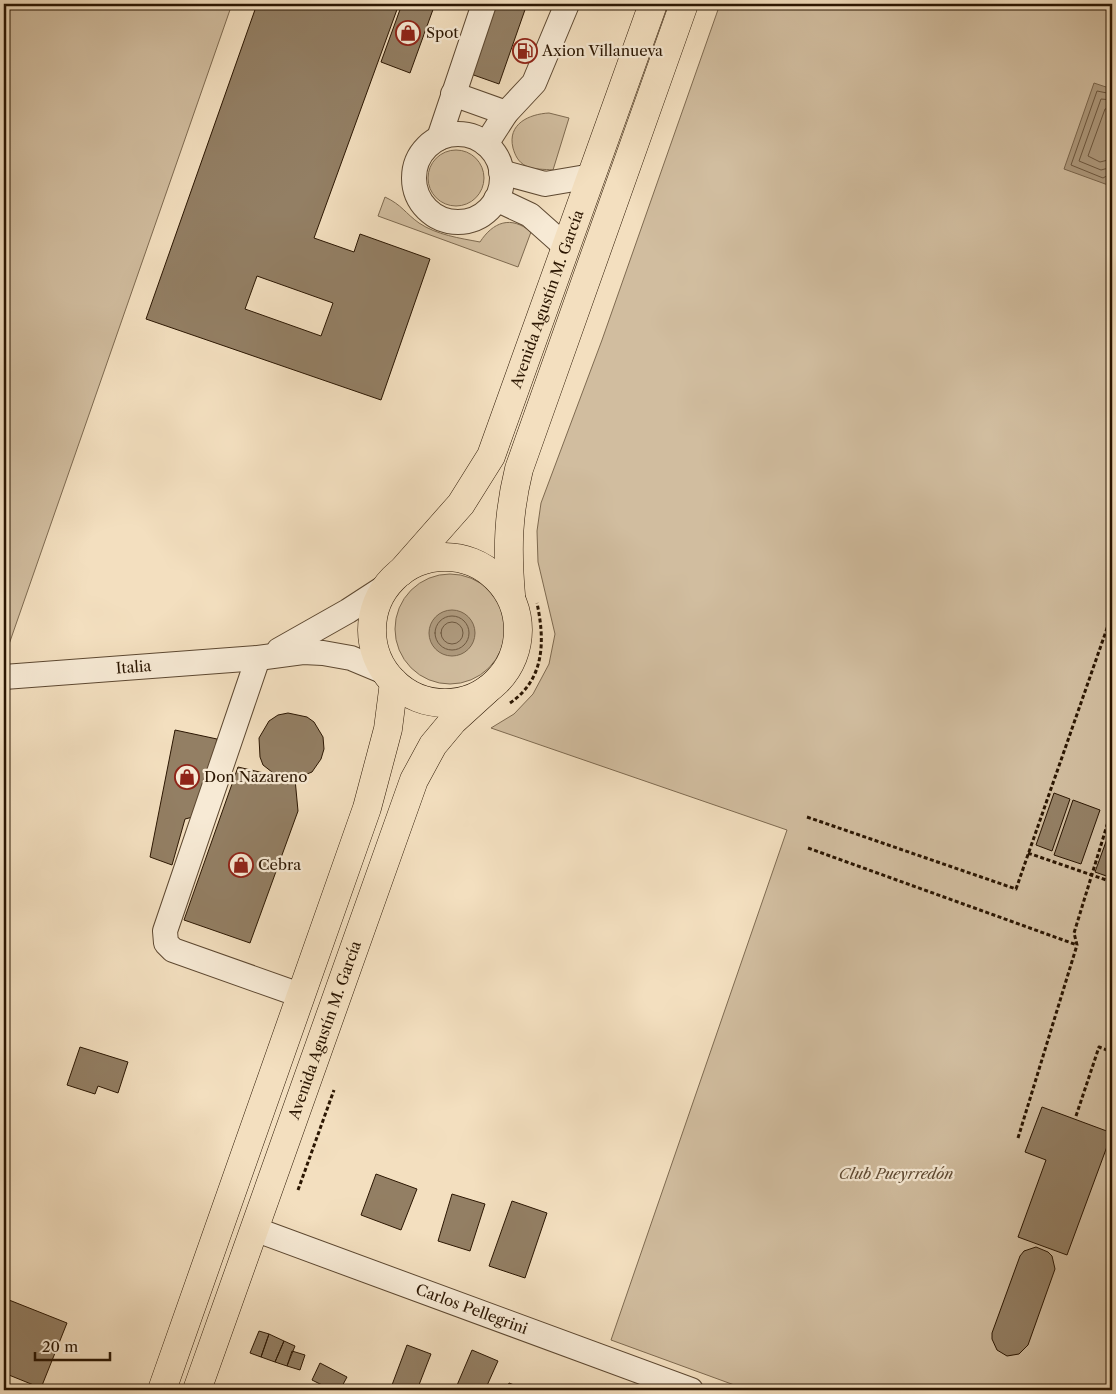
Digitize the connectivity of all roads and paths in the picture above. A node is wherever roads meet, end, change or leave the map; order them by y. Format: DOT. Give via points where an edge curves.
graph roads {
  1 [pos="484,4"];
  2 [pos="567,4"];
  3 [pos="652,4"];
  4 [pos="684,4"];
  5 [pos="453,94"];
  6 [pos="506,113"];
  7 [pos="439,138"];
  8 [pos="486,144"];
  9 [pos="501,172"];
  10 [pos="592,176"];
  11 [pos="496,199"];
  12 [pos="566,247"];
  13 [pos="394,578"];
  14 [pos="510,595"];
  15 [pos="1112,614"];
  16 [pos="261,658"];
  17 [pos="4,677"];
  18 [pos="390,678"];
  19 [pos="487,690"];
  20 [pos="1112,809"];
  21 [pos="807,817"];
  22 [pos="808,848"];
  23 [pos="1028,853"];
  24 [pos="1090,874"];
  25 [pos="1112,882"];
  26 [pos="1077,945"];
  27 [pos="300,995"];
  28 [pos="1112,1052"];
  29 [pos="1076,1116"];
  30 [pos="1018,1138"];
  31 [pos="254,1229"];
  32 [pos="162,1390"];
  33 [pos="197,1390"];
  34 [pos="691,1390"];
  1 -- 5 [label="street"];
  2 -- 6 [label="street" via="534,83"];
  3 -- 10 [label="main road, Avenida Agustín M. García"];
  4 -- 14 [label="main road, Avenida Agustín M. García" via="519,469 511,504 507,549"];
  5 -- 6 [label="street"];
  5 -- 7 [label="street"];
  6 -- 8 [label="street"];
  7 -- 8 [label="street" via="463,134"];
  7 -- 11 [label="street" via="426,147 413,174 414,188 426,208 444,220 459,222 474,219 487,211"];
  8 -- 9 [label="street" via="499,162"];
  9 -- 10 [label="street" via="545,184"];
  9 -- 11 [label="street" via="501,186"];
  10 -- 12 [label="main road, Avenida Agustín M. García"];
  11 -- 12 [label="street" via="530,216"];
  12 -- 13 [label="main road, Avenida Agustín M. García" via="490,456 461,504"];
  13 -- 14 [label="main road" via="421,561 444,556 467,559 490,573"];
  13 -- 16 [label="street, Italia" via="307,635"];
  13 -- 18 [label="main road" via="374,606 372,630 375,651"];
  14 -- 19 [label="main road" via="519,629 515,653 504,674"];
  15 -- 23 [label="path"];
  16 -- 17 [label="street, Italia"];
  16 -- 18 [label="street, Italia" via="303,652 323,653 351,658"];
  16 -- 27 [label="street" via="165,931 166,943 173,950"];
  18 -- 19 [label="main road" via="422,699 444,703 467,700"];
  18 -- 27 [label="main road" via="388,729 367,808"];
  19 -- 31 [label="main road, Avenida Agustín M. García" via="453,721 433,745 414,780"];
  20 -- 24 [label="path"];
  21 -- 23 [label="path" via="1016,889"];
  22 -- 26 [label="path"];
  23 -- 24 [label="path"];
  24 -- 25 [label="path"];
  24 -- 26 [label="path" via="1074,933"];
  26 -- 30 [label="path"];
  27 -- 32 [label="main road"];
  28 -- 29 [label="path" via="1099,1047"];
  31 -- 33 [label="main road, Avenida Agustín M. García"];
  31 -- 34 [label="street, Carlos Pellegrini"];
}
